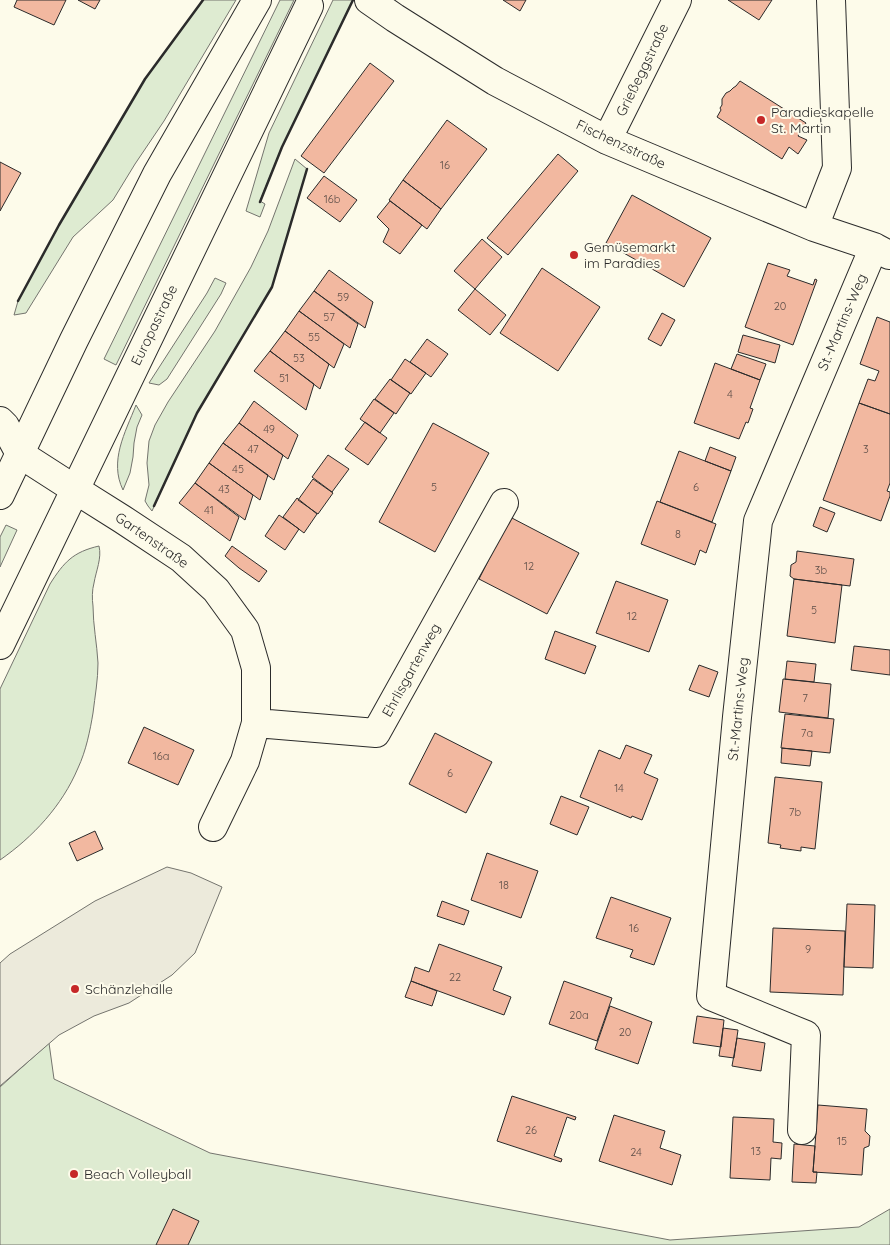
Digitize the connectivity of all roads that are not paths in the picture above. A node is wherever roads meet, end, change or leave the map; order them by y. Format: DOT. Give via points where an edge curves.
graph roads {
  1 [pos="258,0"];
  2 [pos="369,0"];
  3 [pos="677,0"];
  4 [pos="831,0"];
  5 [pos="309,6"];
  6 [pos="607,140"];
  7 [pos="814,227"];
  8 [pos="882,251"];
  9 [pos="0,421"];
  10 [pos="10,453"];
  11 [pos="76,490"];
  12 [pos="0,495"];
  13 [pos="504,502"];
  14 [pos="0,645"];
  15 [pos="256,722"];
  16 [pos="213,827"];
  17 [pos="802,1130"];
  1 -- 10 [label="street" via="157,174 74,340"];
  2 -- 6 [label="street, Fischenzstraße" via="495,81"];
  3 -- 6 [label="street, Grießeggstraße"];
  4 -- 7 [label="street" via="837,168"];
  5 -- 11 [label="street, Europastraße"];
  6 -- 7 [label="street, Fischenzstraße"];
  7 -- 8 [label="street, Fischenzstraße"];
  8 -- 17 [label="street, St.-Martins-Weg" via="758,521 711,996 806,1035"];
  9 -- 10 [label="street, Gartenstraße" via="5,426"];
  10 -- 11 [label="street, Gartenstraße"];
  10 -- 12 [label="street"];
  11 -- 14 [label="street, Europastraße"];
  11 -- 15 [label="street, Gartenstraße" via="181,558 216,590 245,630 256,668"];
  13 -- 15 [label="street, Ehrlisgartenweg" via="376,733"];
  15 -- 16 [label="street, Gartenstraße" via="245,761"];
}
